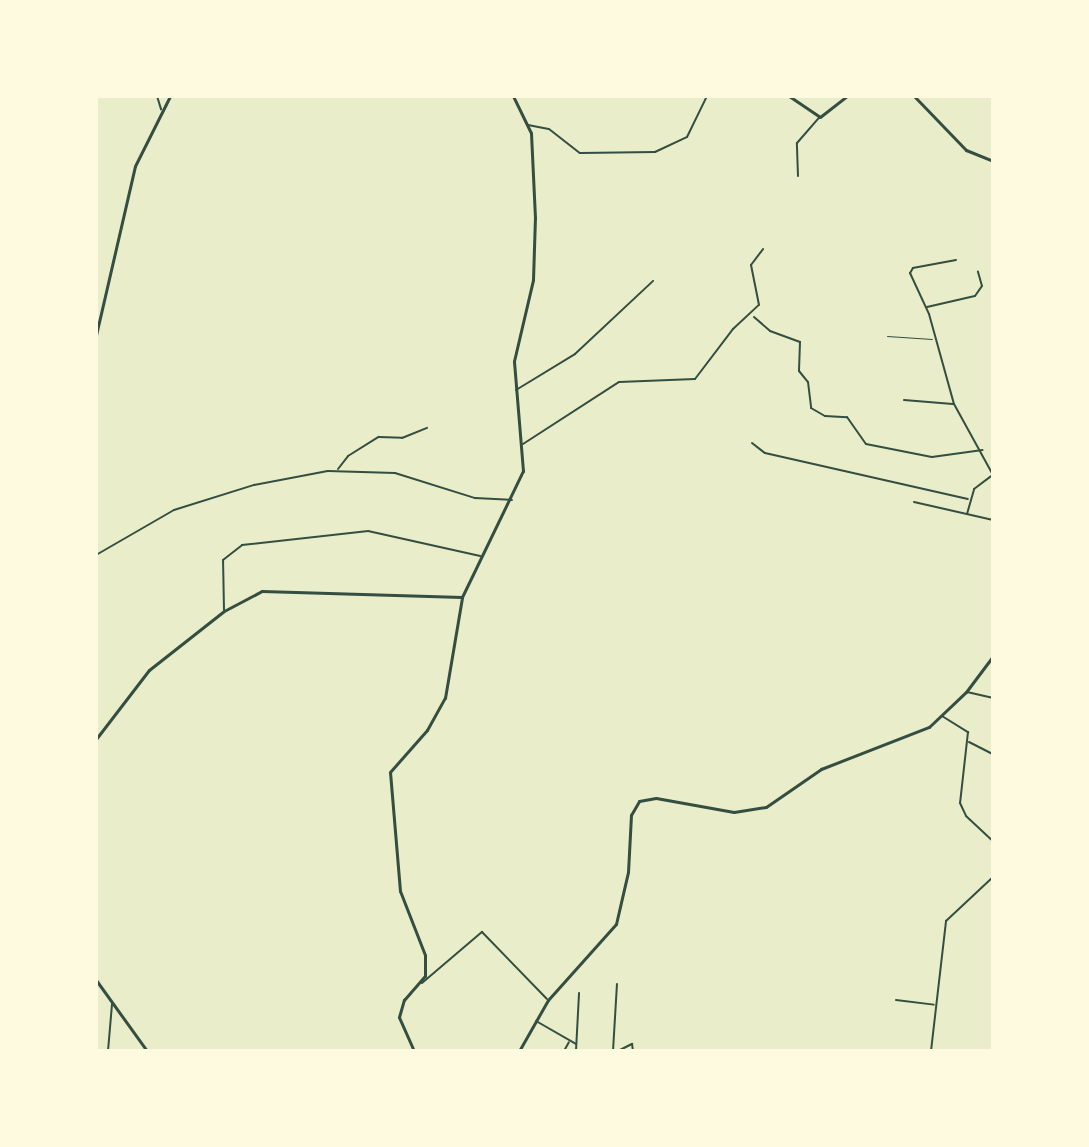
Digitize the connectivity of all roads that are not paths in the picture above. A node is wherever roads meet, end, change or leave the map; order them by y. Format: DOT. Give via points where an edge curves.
graph roads {
  1 [pos="157,96"];
  2 [pos="170,96"];
  3 [pos="513,96"];
  4 [pos="707,96"];
  5 [pos="789,96"];
  6 [pos="847,96"];
  7 [pos="914,96"];
  8 [pos="161,111"];
  9 [pos="820,117"];
  10 [pos="528,125"];
  11 [pos="993,161"];
  12 [pos="798,176"];
  13 [pos="763,249"];
  14 [pos="956,260"];
  15 [pos="978,272"];
  16 [pos="653,281"];
  17 [pos="926,307"];
  18 [pos="753,316"];
  19 [pos="96,335"];
  20 [pos="515,391"];
  21 [pos="904,400"];
  22 [pos="954,404"];
  23 [pos="427,428"];
  24 [pos="752,443"];
  25 [pos="523,444"];
  26 [pos="983,450"];
  27 [pos="337,470"];
  28 [pos="993,475"];
  29 [pos="968,499"];
  30 [pos="512,500"];
  31 [pos="914,502"];
  32 [pos="967,515"];
  33 [pos="993,520"];
  34 [pos="96,555"];
  35 [pos="482,556"];
  36 [pos="462,597"];
  37 [pos="224,611"];
  38 [pos="993,656"];
  39 [pos="966,692"];
  40 [pos="993,698"];
  41 [pos="942,716"];
  42 [pos="96,739"];
  43 [pos="968,741"];
  44 [pos="993,754"];
  45 [pos="993,841"];
  46 [pos="993,877"];
  47 [pos="96,980"];
  48 [pos="422,983"];
  49 [pos="617,984"];
  50 [pos="579,993"];
  51 [pos="548,1000"];
  52 [pos="896,1000"];
  53 [pos="112,1004"];
  54 [pos="935,1006"];
  55 [pos="535,1021"];
  56 [pos="570,1040"];
  57 [pos="576,1044"];
  58 [pos="108,1051"];
  59 [pos="147,1051"];
  60 [pos="414,1051"];
  61 [pos="519,1051"];
  62 [pos="564,1051"];
  63 [pos="576,1051"];
  64 [pos="616,1051"];
  65 [pos="633,1051"];
  66 [pos="931,1051"];
  1 -- 8 [label="street"];
  2 -- 8 [label="street"];
  3 -- 10 [label="street"];
  4 -- 10 [label="street" via="687,137 655,152 580,153 549,129"];
  5 -- 9 [label="street"];
  6 -- 9 [label="street"];
  7 -- 11 [label="street" via="966,150"];
  8 -- 19 [label="street" via="132,177"];
  9 -- 12 [label="street" via="799,137"];
  10 -- 20 [label="street" via="534,268 515,351"];
  13 -- 18 [label="street" via="751,265 759,305"];
  14 -- 17 [label="street" via="913,268 910,273"];
  15 -- 17 [label="street" via="982,286 975,296"];
  16 -- 20 [label="street" via="575,354"];
  17 -- 22 [label="street"];
  18 -- 25 [label="street" via="733,329 692,380 619,382"];
  18 -- 26 [label="street" via="770,331 800,342 799,371 808,382 809,405 825,416 847,417 866,444 932,457"];
  20 -- 25 [label="street"];
  21 -- 22 [label="street"];
  22 -- 26 [label="street"];
  23 -- 27 [label="street" via="402,438 379,437 348,456"];
  24 -- 29 [label="street" via="765,453"];
  25 -- 30 [label="street" via="523,471"];
  26 -- 28 [label="street"];
  27 -- 30 [label="street" via="395,473 475,498"];
  27 -- 34 [label="street" via="254,485 174,510"];
  28 -- 29 [label="street"];
  29 -- 32 [label="street"];
  30 -- 35 [label="street"];
  31 -- 32 [label="street"];
  32 -- 33 [label="street"];
  35 -- 36 [label="street"];
  35 -- 37 [label="street" via="368,531 242,545 223,560"];
  36 -- 37 [label="street" via="273,588"];
  36 -- 48 [label="street" via="449,688 427,730 390,772 400,891 423,941"];
  37 -- 42 [label="street" via="149,670"];
  38 -- 39 [label="street"];
  39 -- 40 [label="street"];
  39 -- 41 [label="street"];
  41 -- 43 [label="street" via="967,731"];
  41 -- 51 [label="street" via="916,733 821,769 755,811 656,798 639,801 631,815 626,884 616,924"];
  43 -- 44 [label="street"];
  43 -- 45 [label="street" via="962,811"];
  46 -- 54 [label="street" via="946,921"];
  47 -- 53 [label="street"];
  48 -- 51 [label="street" via="482,932"];
  48 -- 60 [label="street" via="404,1000 399,1017"];
  49 -- 64 [label="street"];
  50 -- 57 [label="street"];
  51 -- 55 [label="street"];
  52 -- 54 [label="street"];
  53 -- 58 [label="street"];
  53 -- 59 [label="street"];
  54 -- 66 [label="street"];
  55 -- 56 [label="street"];
  55 -- 61 [label="street"];
  56 -- 57 [label="street"];
  56 -- 62 [label="street"];
  57 -- 63 [label="street"];
  64 -- 65 [label="street" via="632,1044"];
}
